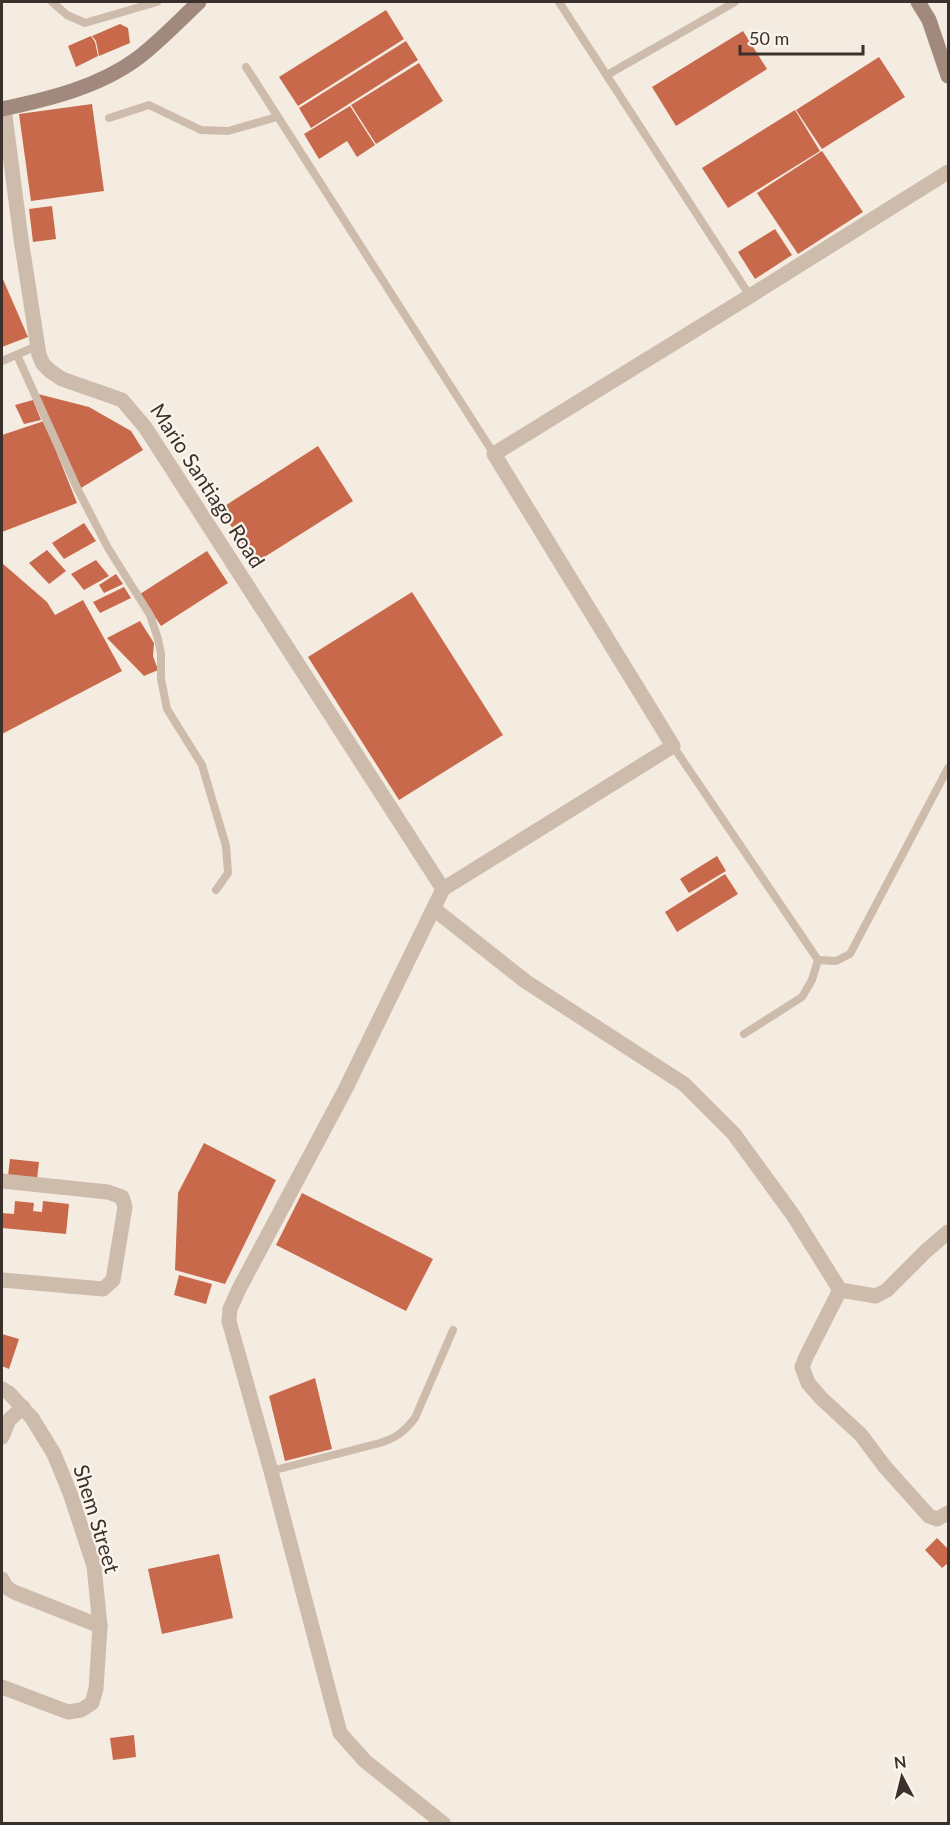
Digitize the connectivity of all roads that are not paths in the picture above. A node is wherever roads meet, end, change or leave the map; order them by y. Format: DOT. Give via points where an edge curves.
graph roads {
  1 [pos="52,2"];
  2 [pos="157,2"];
  3 [pos="199,2"];
  4 [pos="559,2"];
  5 [pos="735,2"];
  6 [pos="918,2"];
  7 [pos="246,67"];
  8 [pos="607,75"];
  9 [pos="948,76"];
  10 [pos="3,109"];
  11 [pos="278,117"];
  12 [pos="109,118"];
  13 [pos="948,171"];
  14 [pos="750,296"];
  15 [pos="37,346"];
  16 [pos="17,355"];
  17 [pos="2,361"];
  18 [pos="494,454"];
  19 [pos="674,746"];
  20 [pos="948,768"];
  21 [pos="443,889"];
  22 [pos="216,890"];
  23 [pos="434,909"];
  24 [pos="818,960"];
  25 [pos="744,1034"];
  26 [pos="2,1182"];
  27 [pos="948,1232"];
  28 [pos="2,1280"];
  29 [pos="840,1290"];
  30 [pos="453,1330"];
  31 [pos="2,1389"];
  32 [pos="23,1407"];
  33 [pos="2,1437"];
  34 [pos="271,1471"];
  35 [pos="948,1513"];
  36 [pos="2,1579"];
  37 [pos="100,1626"];
  38 [pos="2,1687"];
  39 [pos="444,1824"];
  1 -- 2 [label="lane" via="85,23"];
  3 -- 10 [label="main road" via="163,37 112,74 75,90"];
  4 -- 8 [label="lane"];
  5 -- 8 [label="lane"];
  6 -- 9 [label="main road" via="929,20"];
  7 -- 11 [label="lane"];
  8 -- 14 [label="lane"];
  10 -- 15 [label="street, Mario Santiago Road"];
  11 -- 12 [label="lane" via="228,131 201,130 149,105"];
  11 -- 18 [label="lane"];
  13 -- 14 [label="street"];
  14 -- 18 [label="street"];
  15 -- 16 [label="lane"];
  15 -- 21 [label="street, Mario Santiago Road" via="43,364 50,370 62,379 122,400 145,427"];
  16 -- 17 [label="lane"];
  16 -- 22 [label="lane" via="78,490 150,615 160,646 167,709 202,765 226,846 228,873"];
  18 -- 19 [label="street"];
  19 -- 21 [label="street"];
  19 -- 24 [label="lane"];
  20 -- 24 [label="lane" via="850,954 836,961"];
  21 -- 23 [label="street"];
  23 -- 29 [label="street" via="525,981 684,1084 734,1134 793,1215"];
  23 -- 34 [label="street" via="230,1309 229,1321"];
  24 -- 25 [label="lane" via="802,996"];
  26 -- 28 [label="street" via="108,1192 122,1197 125,1207 113,1280 103,1289"];
  27 -- 29 [label="street" via="876,1296"];
  29 -- 35 [label="street" via="802,1367 808,1383 861,1435 929,1516 937,1519"];
  30 -- 34 [label="lane" via="415,1418 406,1430 380,1443"];
  31 -- 32 [label="street, Shem Street"];
  32 -- 33 [label="street" via="9,1420"];
  32 -- 37 [label="street, Shem Street" via="54,1454 70,1493 94,1566"];
  34 -- 39 [label="street" via="340,1733 365,1761"];
  36 -- 37 [label="street" via="14,1592"];
  37 -- 38 [label="street, Shem Street" via="96,1689 92,1703 81,1710 68,1712"];
}
